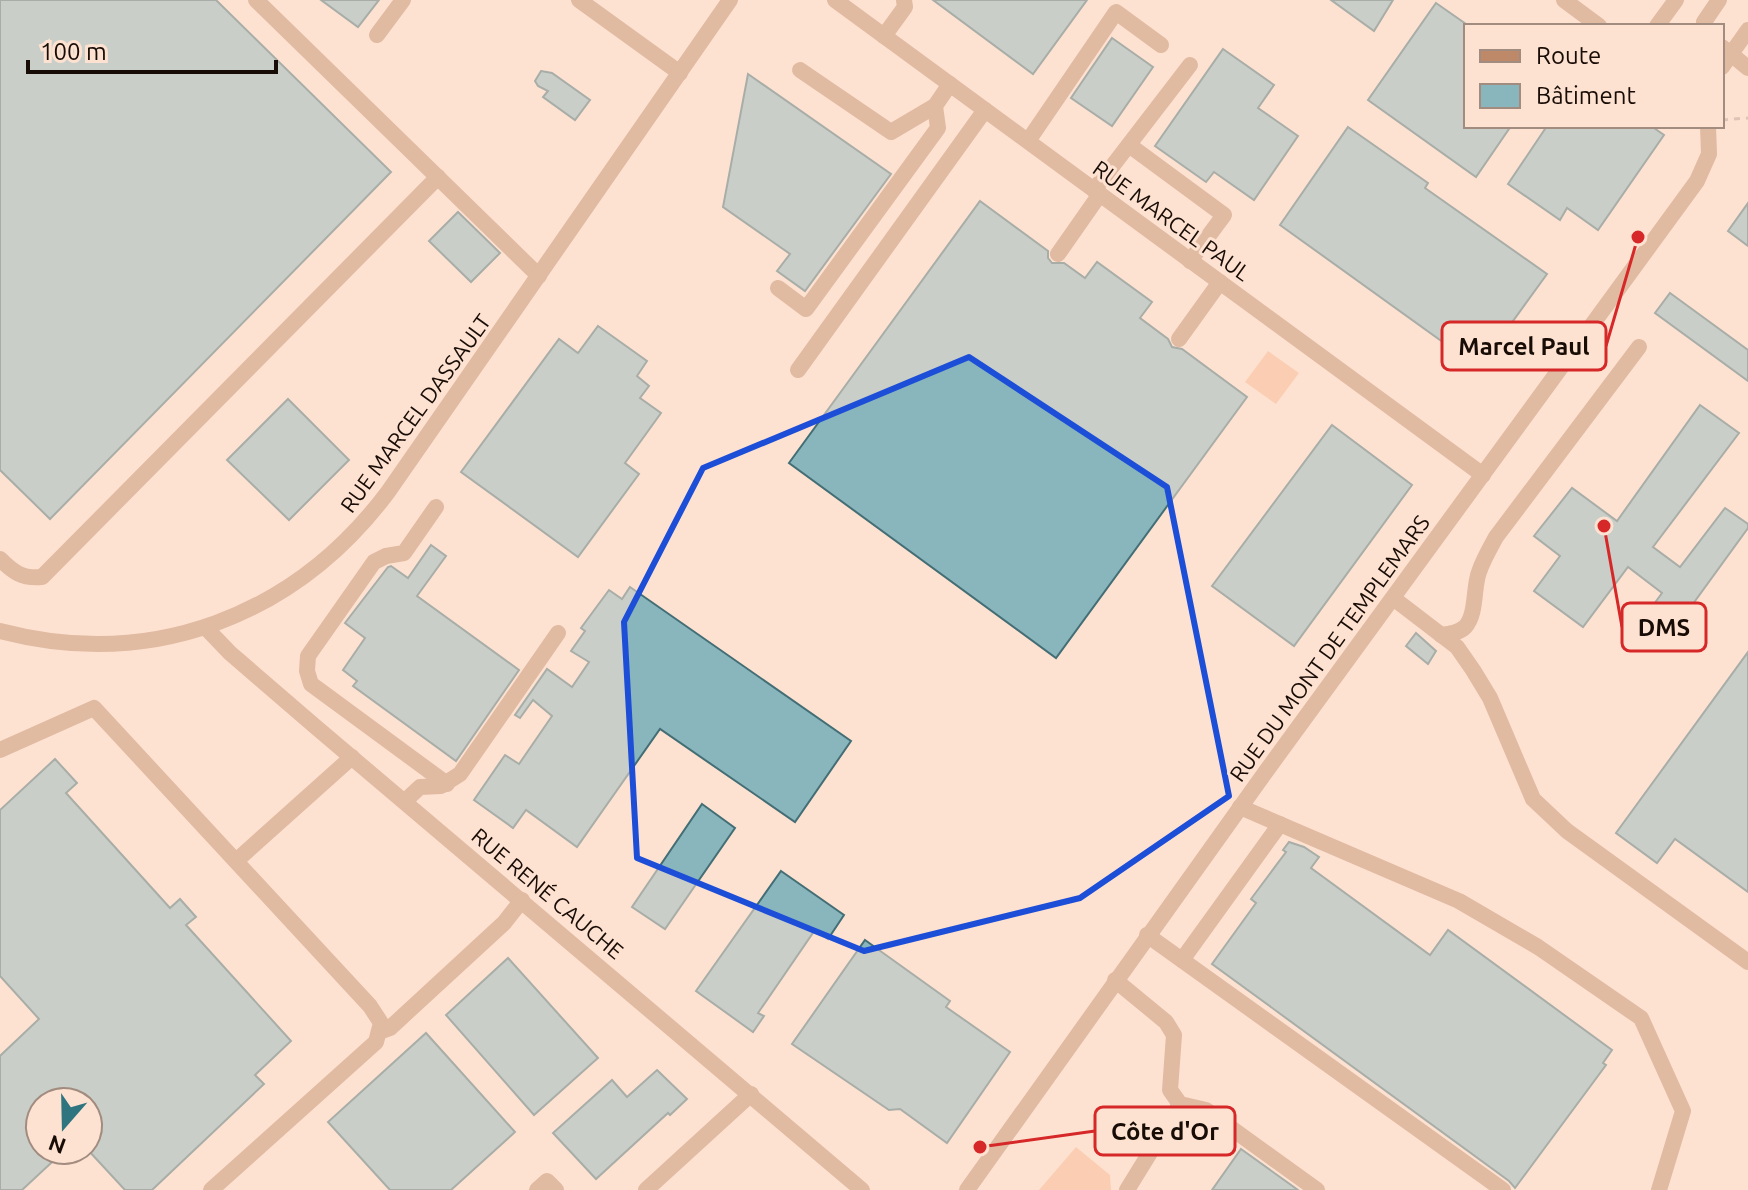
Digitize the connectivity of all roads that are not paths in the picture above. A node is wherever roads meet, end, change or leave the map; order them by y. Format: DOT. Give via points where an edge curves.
graph roads {
  1 [pos="256,0"];
  2 [pos="403,0"];
  3 [pos="579,0"];
  4 [pos="730,0"];
  5 [pos="835,0"];
  6 [pos="904,0"];
  7 [pos="1564,0"];
  8 [pos="1676,0"];
  9 [pos="1719,0"];
  10 [pos="1596,24"];
  11 [pos="1658,24"];
  12 [pos="1704,24"];
  13 [pos="1748,30"];
  14 [pos="377,35"];
  15 [pos="884,36"];
  16 [pos="1161,45"];
  17 [pos="1725,56"];
  18 [pos="1190,65"];
  19 [pos="1748,68"];
  20 [pos="800,70"];
  21 [pos="680,73"];
  22 [pos="950,84"];
  23 [pos="935,106"];
  24 [pos="985,110"];
  25 [pos="1708,128"];
  26 [pos="1028,141"];
  27 [pos="1129,145"];
  28 [pos="438,177"];
  29 [pos="1097,192"];
  30 [pos="1058,254"];
  31 [pos="1190,261"];
  32 [pos="539,276"];
  33 [pos="1220,282"];
  34 [pos="778,288"];
  35 [pos="1179,339"];
  36 [pos="1639,347"];
  37 [pos="798,370"];
  38 [pos="1483,475"];
  39 [pos="436,507"];
  40 [pos="0,559"];
  41 [pos="1393,598"];
  42 [pos="206,628"];
  43 [pos="0,631"];
  44 [pos="558,633"];
  45 [pos="1441,635"];
  46 [pos="335,702"];
  47 [pos="317,728"];
  48 [pos="0,750"];
  49 [pos="352,757"];
  50 [pos="447,784"];
  51 [pos="405,801"];
  52 [pos="1240,807"];
  53 [pos="1280,824"];
  54 [pos="236,861"];
  55 [pos="522,900"];
  56 [pos="1147,935"];
  57 [pos="1182,960"];
  58 [pos="1748,962"];
  59 [pos="1115,980"];
  60 [pos="379,1032"];
  61 [pos="751,1094"];
  62 [pos="1180,1104"];
  63 [pos="211,1190"];
  64 [pos="537,1190"];
  65 [pos="556,1190"];
  66 [pos="646,1190"];
  67 [pos="862,1190"];
  68 [pos="967,1190"];
  69 [pos="1127,1190"];
  70 [pos="1317,1190"];
  71 [pos="1503,1190"];
  72 [pos="1659,1190"];
  1 -- 28 [label="street"];
  2 -- 14 [label="street"];
  3 -- 21 [label="street"];
  4 -- 21 [label="street, RUE MARCEL DASSAULT"];
  5 -- 15 [label="street, RUE MARCEL PAUL"];
  6 -- 15 [label="street" via="905,7"];
  7 -- 10 [label="street"];
  8 -- 11 [label="street"];
  9 -- 12 [label="street"];
  13 -- 17 [label="street"];
  15 -- 22 [label="street, RUE MARCEL PAUL"];
  16 -- 26 [label="street" via="1116,12"];
  17 -- 19 [label="street"];
  18 -- 27 [label="street"];
  20 -- 23 [label="street" via="891,132"];
  21 -- 32 [label="street, RUE MARCEL DASSAULT"];
  22 -- 23 [label="street"];
  22 -- 24 [label="street, RUE MARCEL PAUL"];
  23 -- 34 [label="street" via="938,128 806,309"];
  24 -- 26 [label="street, RUE MARCEL PAUL"];
  24 -- 37 [label="street"];
  25 -- 38 [label="street, RUE DU MONT DE TEMPLEMARS" via="1709,154 1697,181"];
  26 -- 29 [label="street, RUE MARCEL PAUL"];
  27 -- 29 [label="street"];
  27 -- 31 [label="street" via="1224,215"];
  28 -- 32 [label="street"];
  28 -- 40 [label="street" via="42,577 14,573"];
  29 -- 30 [label="street"];
  29 -- 31 [label="street, RUE MARCEL PAUL"];
  31 -- 33 [label="street, RUE MARCEL PAUL"];
  32 -- 42 [label="street, RUE MARCEL DASSAULT" via="352,537 288,589"];
  33 -- 35 [label="street"];
  33 -- 38 [label="street, RUE MARCEL PAUL"];
  36 -- 45 [label="street" via="1496,537 1479,568 1464,628"];
  38 -- 41 [label="street, RUE DU MONT DE TEMPLEMARS"];
  39 -- 46 [label="street" via="404,553 374,562 308,656 311,684"];
  41 -- 45 [label="street"];
  41 -- 52 [label="street, RUE DU MONT DE TEMPLEMARS"];
  42 -- 43 [label="street, RUE MARCEL DASSAULT" via="157,639 100,643"];
  42 -- 47 [label="street, RUE RENÉ CAUCHE"];
  44 -- 50 [label="street" via="460,774"];
  45 -- 58 [label="street" via="1457,647 1490,698 1533,799 1567,831"];
  46 -- 47 [label="street"];
  46 -- 50 [label="street"];
  47 -- 49 [label="street, RUE RENÉ CAUCHE"];
  48 -- 54 [label="street" via="94,708"];
  49 -- 51 [label="street, RUE RENÉ CAUCHE"];
  49 -- 54 [label="street"];
  50 -- 51 [label="street" via="420,787"];
  51 -- 55 [label="street, RUE RENÉ CAUCHE"];
  52 -- 53 [label="street"];
  52 -- 56 [label="street, RUE DU MONT DE TEMPLEMARS"];
  53 -- 57 [label="street"];
  53 -- 72 [label="street" via="1459,901 1538,947 1641,1018 1683,1111"];
  54 -- 60 [label="street" via="370,1006 381,1023"];
  55 -- 60 [label="street" via="504,923 390,1028"];
  55 -- 61 [label="street, RUE RENÉ CAUCHE"];
  56 -- 57 [label="street"];
  56 -- 59 [label="street, RUE DU MONT DE TEMPLEMARS"];
  57 -- 71 [label="street"];
  59 -- 62 [label="street" via="1166,1022 1174,1035 1170,1090"];
  59 -- 68 [label="street, RUE DU MONT DE TEMPLEMARS"];
  60 -- 63 [label="street" via="376,1042"];
  61 -- 66 [label="street"];
  61 -- 67 [label="street, RUE RENÉ CAUCHE"];
  62 -- 69 [label="street"];
  62 -- 70 [label="street" via="1206,1110"];
  64 -- 65 [label="street" via="547,1181"];
}
